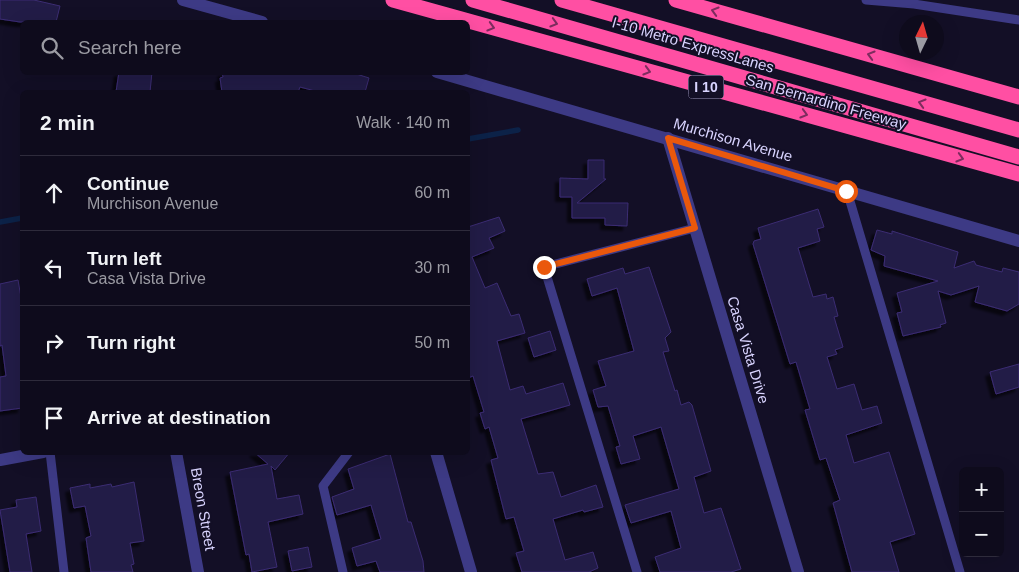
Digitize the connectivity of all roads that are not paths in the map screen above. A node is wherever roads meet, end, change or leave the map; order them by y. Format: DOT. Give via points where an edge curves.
graph roads {
  1 [pos="183,0"];
  2 [pos="393,0"];
  3 [pos="473,0"];
  4 [pos="562,0"];
  5 [pos="676,0"];
  6 [pos="866,0"];
  7 [pos="255,20"];
  8 [pos="465,20"];
  9 [pos="1019,20"];
  10 [pos="470,21"];
  11 [pos="448,75"];
  12 [pos="1019,97"];
  13 [pos="1019,130"];
  14 [pos="668,138"];
  15 [pos="1019,157"];
  16 [pos="1019,174"];
  17 [pos="846,191"];
  18 [pos="695,228"];
  19 [pos="1019,242"];
  20 [pos="27,455"];
  21 [pos="50,455"];
  22 [pos="177,455"];
  23 [pos="347,455"];
  24 [pos="437,455"];
  25 [pos="0,460"];
  26 [pos="64,572"];
  27 [pos="198,572"];
  28 [pos="343,572"];
  29 [pos="471,572"];
  30 [pos="637,572"];
  31 [pos="798,572"];
  32 [pos="960,572"];
  1 -- 7 [label="street"];
  2 -- 8 [label="highway, San Bernardino Freeway / I 10, one-way"];
  3 -- 15 [label="highway, I-10 Metro ExpressLanes, one-way"];
  13 -- 4 [label="highway, I-10 Metro ExpressLanes, one-way"];
  12 -- 5 [label="highway, one-way"];
  6 -- 9 [label="lane"];
  10 -- 16 [label="highway, San Bernardino Freeway / I 10, one-way"];
  11 -- 14 [label="street, Murchison Avenue"];
  14 -- 17 [label="street, Murchison Avenue"];
  14 -- 18 [label="street, Casa Vista Drive"];
  17 -- 19 [label="street, Murchison Avenue"];
  17 -- 32 [label="lane"];
  18 -- 30 [label="lane" via="544,267"];
  18 -- 31 [label="street, Casa Vista Drive"];
  20 -- 25 [label="street"];
  21 -- 26 [label="lane"];
  22 -- 27 [label="street, Breon Street"];
  23 -- 28 [label="lane" via="323,486"];
  24 -- 29 [label="street"];
}
